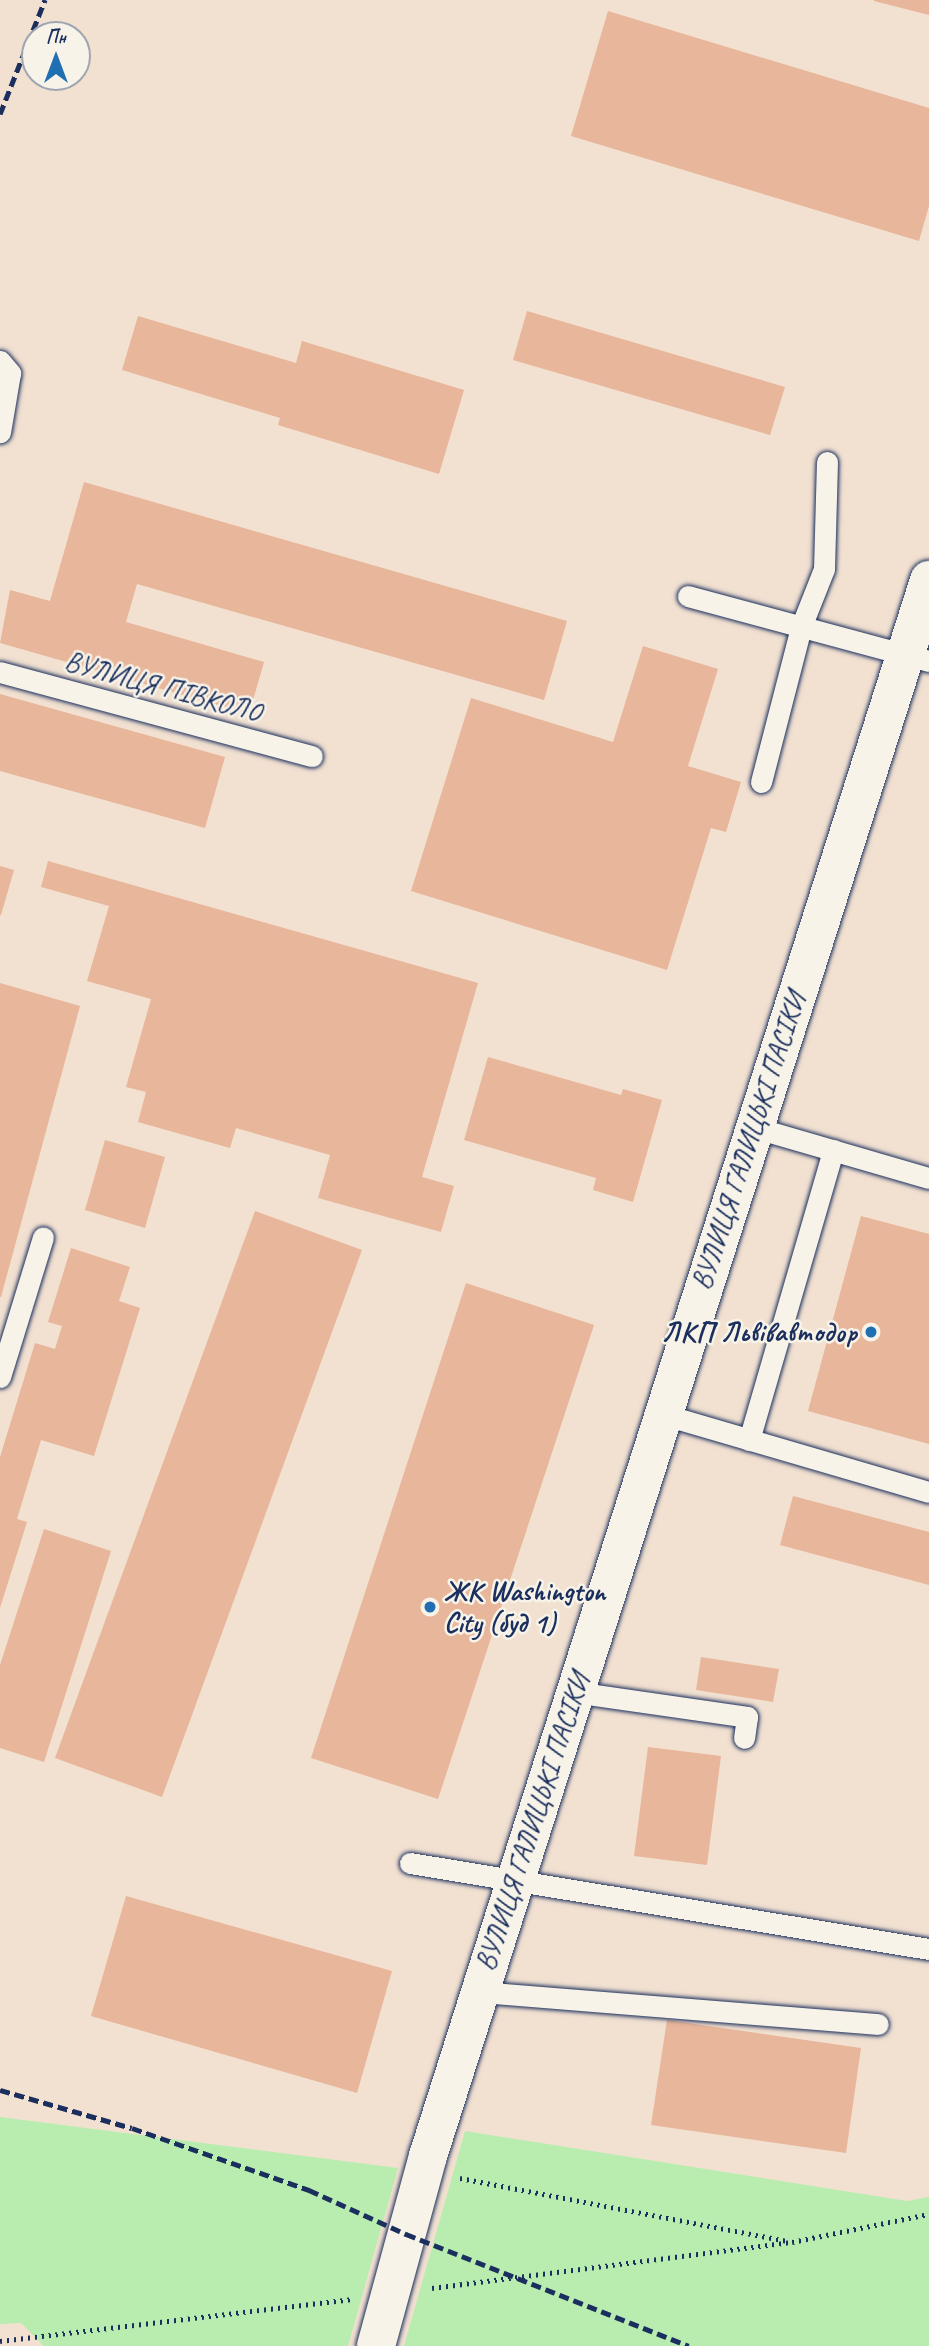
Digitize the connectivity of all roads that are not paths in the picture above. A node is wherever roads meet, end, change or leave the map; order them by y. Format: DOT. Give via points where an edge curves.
graph roads {
  1 [pos="0,361"];
  2 [pos="0,432"];
  3 [pos="827,462"];
  4 [pos="929,579"];
  5 [pos="688,596"];
  6 [pos="801,627"];
  7 [pos="916,658"];
  8 [pos="0,672"];
  9 [pos="312,756"];
  10 [pos="761,782"];
  11 [pos="753,1127"];
  12 [pos="834,1150"];
  13 [pos="929,1178"];
  14 [pos="43,1237"];
  15 [pos="0,1377"];
  16 [pos="662,1414"];
  17 [pos="749,1440"];
  18 [pos="929,1492"];
  19 [pos="574,1692"];
  20 [pos="744,1738"];
  21 [pos="410,1863"];
  22 [pos="514,1882"];
  23 [pos="929,1949"];
  24 [pos="480,1992"];
  25 [pos="878,2024"];
  26 [pos="376,2346"];
  1 -- 2 [label="lane" via="10,373"];
  3 -- 6 [label="lane" via="824,569"];
  4 -- 7 [label="street, ВУЛИЦЯ ГАЛИЦЬКІ ПАСІКИ"];
  5 -- 6 [label="lane"];
  6 -- 7 [label="lane"];
  6 -- 10 [label="lane"];
  7 -- 11 [label="street, ВУЛИЦЯ ГАЛИЦЬКІ ПАСІКИ"];
  8 -- 9 [label="lane, ВУЛИЦЯ ПІВКОЛО"];
  11 -- 12 [label="lane"];
  11 -- 16 [label="street, ВУЛИЦЯ ГАЛИЦЬКІ ПАСІКИ"];
  12 -- 13 [label="lane"];
  12 -- 17 [label="lane"];
  14 -- 15 [label="lane"];
  16 -- 17 [label="lane"];
  16 -- 19 [label="street, ВУЛИЦЯ ГАЛИЦЬКІ ПАСІКИ"];
  17 -- 18 [label="lane"];
  19 -- 20 [label="lane" via="747,1717"];
  19 -- 22 [label="street, ВУЛИЦЯ ГАЛИЦЬКІ ПАСІКИ"];
  21 -- 22 [label="lane"];
  22 -- 23 [label="lane"];
  22 -- 24 [label="street, ВУЛИЦЯ ГАЛИЦЬКІ ПАСІКИ"];
  24 -- 25 [label="lane"];
  24 -- 26 [label="street, ВУЛИЦЯ ГАЛИЦЬКІ ПАСІКИ"];
}
